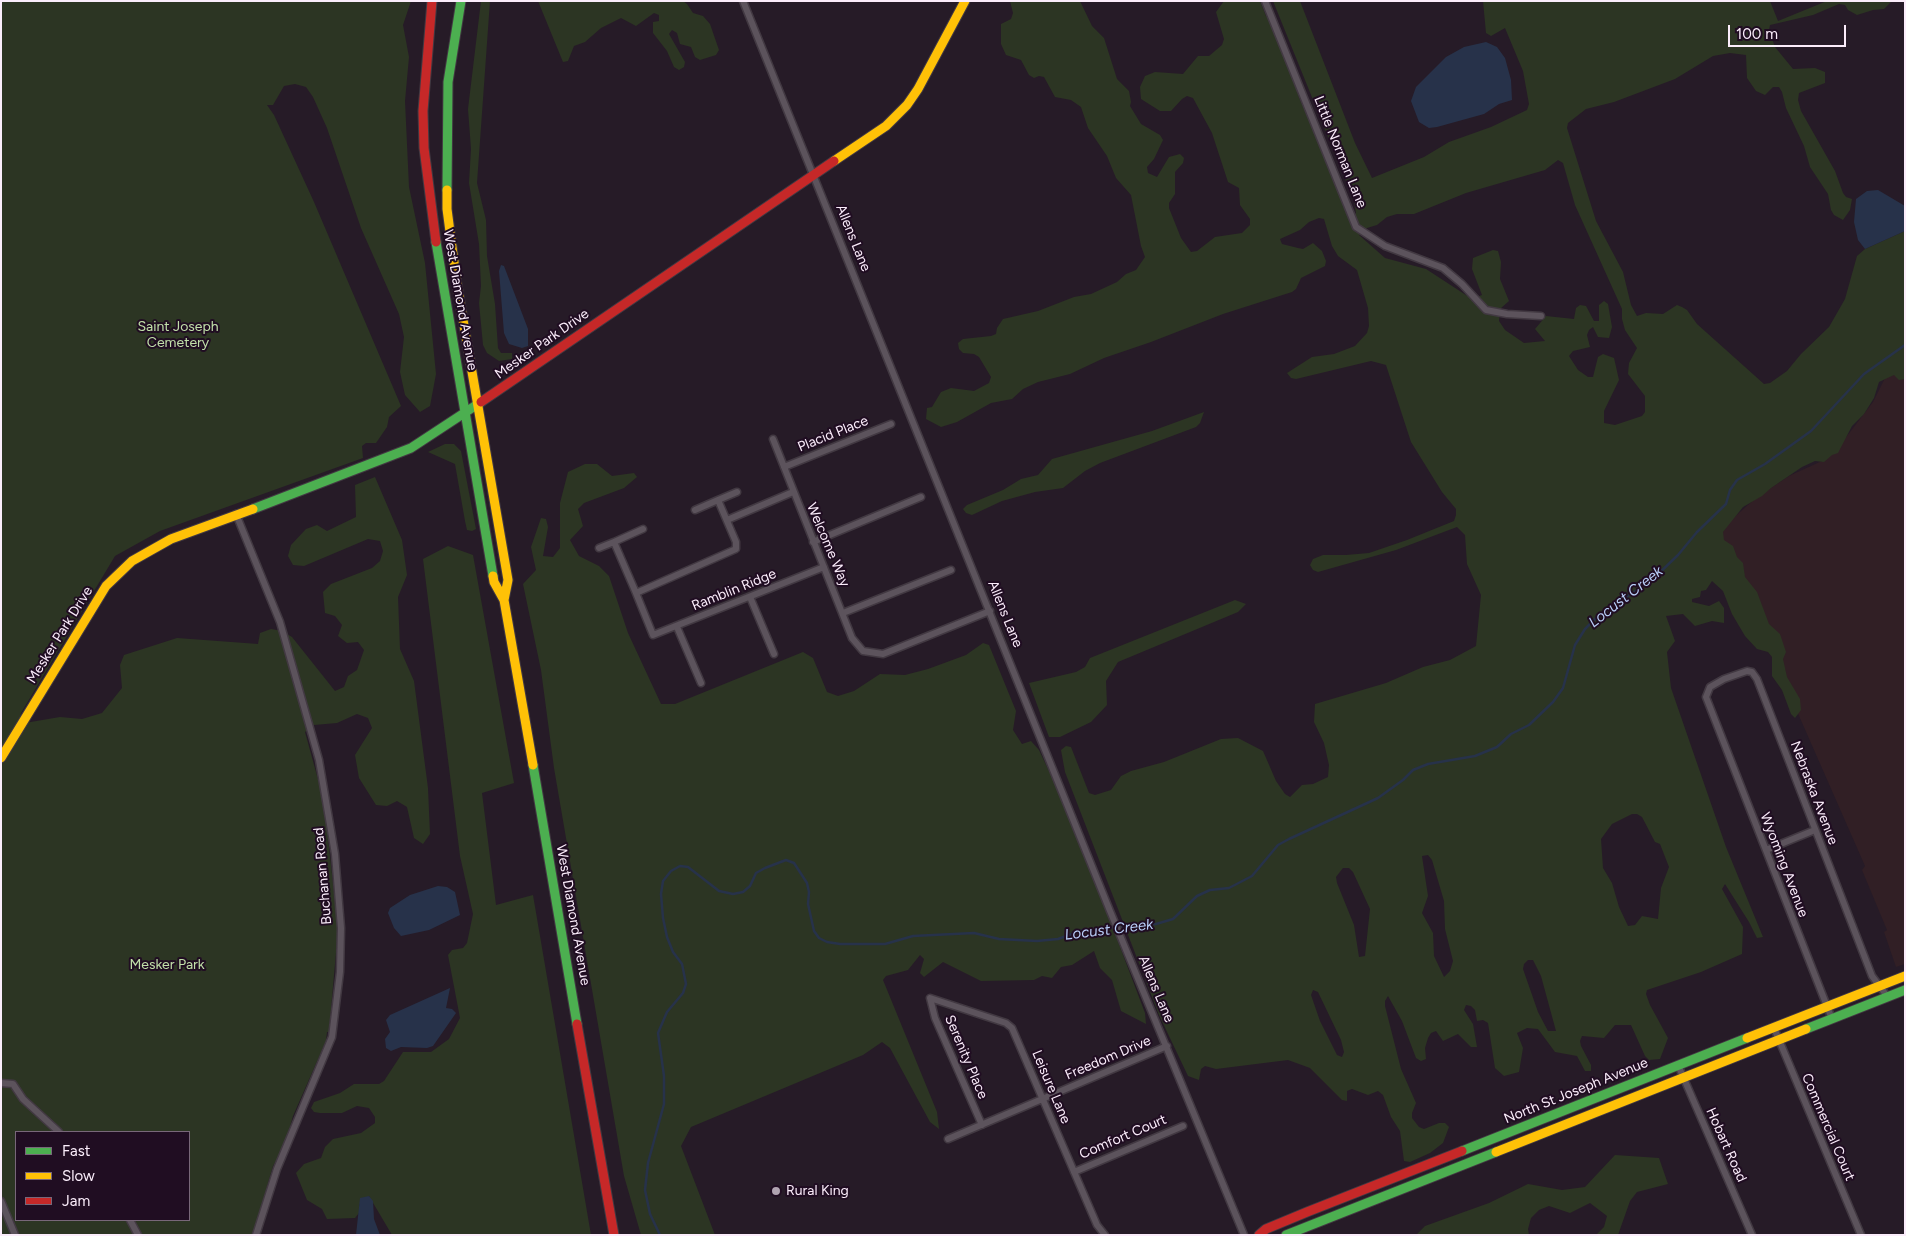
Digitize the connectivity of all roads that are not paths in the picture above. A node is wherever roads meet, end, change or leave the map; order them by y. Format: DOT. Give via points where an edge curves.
graph roads {
  1 [pos="432,1"];
  2 [pos="461,1"];
  3 [pos="743,1"];
  4 [pos="964,1"];
  5 [pos="1265,1"];
  6 [pos="814,175"];
  7 [pos="1541,316"];
  8 [pos="478,404"];
  9 [pos="465,413"];
  10 [pos="891,424"];
  11 [pos="773,439"];
  12 [pos="784,467"];
  13 [pos="738,492"];
  14 [pos="793,492"];
  15 [pos="921,496"];
  16 [pos="718,500"];
  17 [pos="695,510"];
  18 [pos="236,514"];
  19 [pos="727,520"];
  20 [pos="643,530"];
  21 [pos="614,542"];
  22 [pos="813,542"];
  23 [pos="599,548"];
  24 [pos="824,567"];
  25 [pos="950,570"];
  26 [pos="636,593"];
  27 [pos="750,598"];
  28 [pos="504,600"];
  29 [pos="990,611"];
  30 [pos="843,613"];
  31 [pos="676,627"];
  32 [pos="774,654"];
  33 [pos="701,683"];
  34 [pos="1714,720"];
  35 [pos="1,758"];
  36 [pos="1815,830"];
  37 [pos="1766,850"];
  38 [pos="1905,976"];
  39 [pos="1879,987"];
  40 [pos="1905,990"];
  41 [pos="1888,996"];
  42 [pos="930,998"];
  43 [pos="1826,1008"];
  44 [pos="1832,1020"];
  45 [pos="1774,1028"];
  46 [pos="1779,1040"];
  47 [pos="1167,1046"];
  48 [pos="1678,1065"];
  49 [pos="1683,1078"];
  50 [pos="1,1083"];
  51 [pos="1043,1099"];
  52 [pos="982,1125"];
  53 [pos="1183,1126"];
  54 [pos="58,1131"];
  55 [pos="948,1139"];
  56 [pos="1074,1172"];
  57 [pos="1,1201"];
  58 [pos="131,1221"];
  59 [pos="15,1235"];
  60 [pos="138,1235"];
  61 [pos="256,1235"];
  62 [pos="614,1235"];
  63 [pos="1105,1235"];
  64 [pos="1244,1235"];
  65 [pos="1259,1235"];
  66 [pos="1286,1235"];
  67 [pos="1752,1235"];
  68 [pos="1861,1235"];
  1 -- 9 [label="main road, West Diamond Avenue" via="424,84 425,166"];
  2 -- 8 [label="main road, West Diamond Avenue" via="448,82 446,189 451,244"];
  3 -- 6 [label="street, Allens Lane"];
  4 -- 6 [label="main road, Mesker Park Drive" via="907,105 880,130"];
  5 -- 7 [label="street, Little Norman Lane" via="1356,227 1384,246 1443,268 1486,310"];
  6 -- 8 [label="main road, Mesker Park Drive"];
  6 -- 29 [label="street, Allens Lane"];
  8 -- 9 [label="main road, Mesker Park Drive"];
  8 -- 28 [label="main road, West Diamond Avenue" via="508,580"];
  9 -- 18 [label="main road, Mesker Park Drive" via="402,452"];
  9 -- 28 [label="main road, West Diamond Avenue" via="494,582"];
  10 -- 12 [label="street, Placid Place"];
  11 -- 12 [label="street, Welcome Way"];
  12 -- 14 [label="street, Welcome Way"];
  13 -- 16 [label="street"];
  14 -- 19 [label="street"];
  14 -- 22 [label="street, Welcome Way"];
  15 -- 22 [label="street"];
  16 -- 17 [label="street"];
  16 -- 19 [label="street"];
  18 -- 35 [label="main road, Mesker Park Drive" via="157,546 116,575 91,608"];
  18 -- 61 [label="street, Buchanan Road" via="280,622 319,760 336,854 341,928 340,972 332,1037 274,1176"];
  19 -- 26 [label="street" via="736,549"];
  20 -- 21 [label="street"];
  21 -- 23 [label="street"];
  21 -- 26 [label="street"];
  22 -- 24 [label="street, Welcome Way"];
  24 -- 27 [label="street, Ramblin Ridge"];
  24 -- 30 [label="street, Welcome Way"];
  25 -- 30 [label="street"];
  26 -- 31 [label="street, Ramblin Ridge" via="653,635"];
  27 -- 31 [label="street, Ramblin Ridge"];
  27 -- 32 [label="street"];
  28 -- 62 [label="main road, West Diamond Avenue"];
  29 -- 30 [label="street, Welcome Way" via="883,654 870,653 858,645"];
  29 -- 47 [label="street, Allens Lane"];
  31 -- 33 [label="street"];
  34 -- 36 [label="street, Nebraska Avenue" via="1706,695 1710,686 1741,672 1752,672"];
  34 -- 37 [label="street, Wyoming Avenue"];
  36 -- 37 [label="street"];
  36 -- 39 [label="street, Nebraska Avenue"];
  37 -- 43 [label="street, Wyoming Avenue"];
  38 -- 39 [label="main road, North St Joseph Avenue"];
  39 -- 41 [label="street, Nebraska Avenue"];
  39 -- 43 [label="main road, North St Joseph Avenue"];
  40 -- 41 [label="main road, North St Joseph Avenue"];
  41 -- 44 [label="main road, North St Joseph Avenue"];
  42 -- 51 [label="street, Leisure Lane" via="1009,1025"];
  42 -- 52 [label="street, Serenity Place" via="935,1018"];
  43 -- 44 [label="street, Wyoming Avenue"];
  43 -- 45 [label="main road, North St Joseph Avenue"];
  44 -- 46 [label="main road, North St Joseph Avenue"];
  45 -- 46 [label="street, Commercial Court"];
  45 -- 48 [label="main road, North St Joseph Avenue"];
  46 -- 49 [label="main road, North St Joseph Avenue"];
  46 -- 68 [label="street, Commercial Court"];
  47 -- 51 [label="street, Freedom Drive"];
  47 -- 64 [label="street, Allens Lane"];
  48 -- 49 [label="street, Hobart Road"];
  48 -- 65 [label="main road, North St Joseph Avenue" via="1307,1212"];
  49 -- 66 [label="main road, North St Joseph Avenue"];
  49 -- 67 [label="street, Hobart Road"];
  50 -- 54 [label="street" via="13,1084 22,1099"];
  51 -- 52 [label="street, Freedom Drive"];
  51 -- 56 [label="street, Leisure Lane"];
  52 -- 55 [label="street, Freedom Drive"];
  53 -- 56 [label="street, Comfort Court"];
  56 -- 63 [label="street, Leisure Lane" via="1097,1225"];
  57 -- 59 [label="street"];
  58 -- 60 [label="street"];
}
